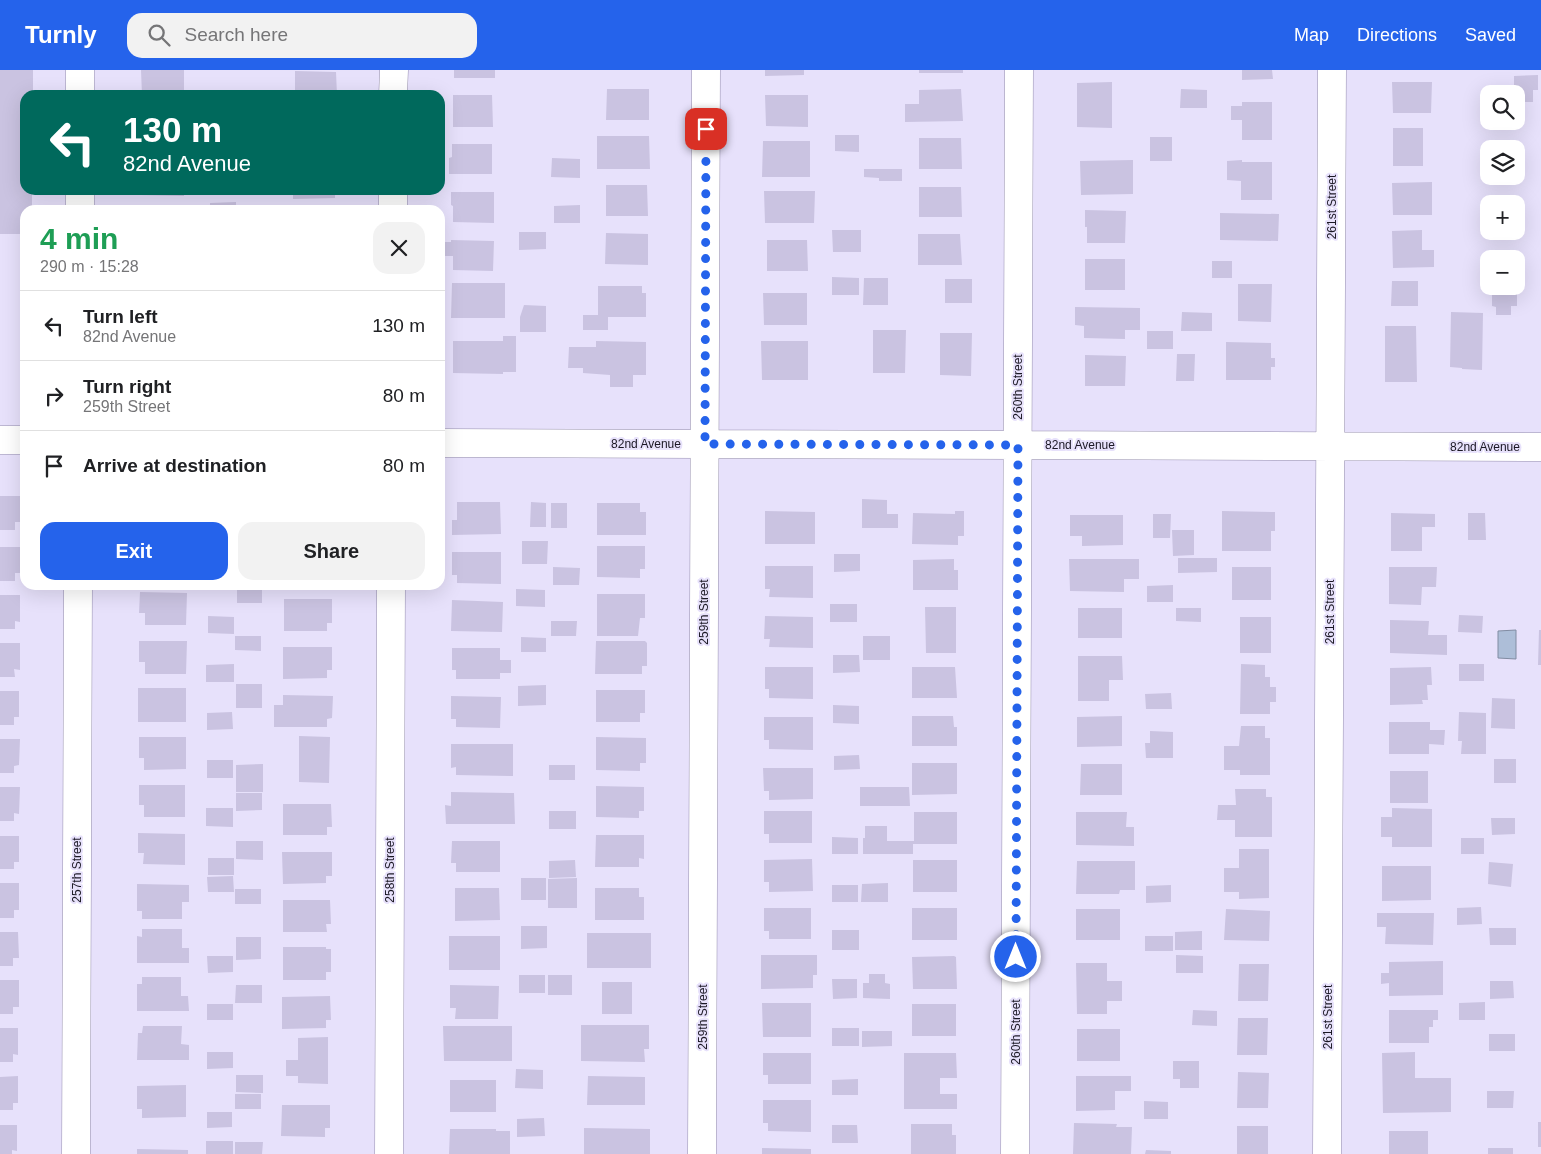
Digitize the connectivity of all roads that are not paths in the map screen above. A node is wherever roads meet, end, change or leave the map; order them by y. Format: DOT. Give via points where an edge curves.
graph roads {
  1 [pos="80,70"];
  2 [pos="394,70"];
  3 [pos="706,70"];
  4 [pos="1019,70"];
  5 [pos="1332,70"];
  6 [pos="80,90"];
  7 [pos="393,90"];
  8 [pos="0,440"];
  9 [pos="20,440"];
  10 [pos="445,443"];
  11 [pos="705,444"];
  12 [pos="1018,445"];
  13 [pos="1331,446"];
  14 [pos="1541,447"];
  15 [pos="78,590"];
  16 [pos="391,590"];
  17 [pos="76,1154"];
  18 [pos="389,1154"];
  19 [pos="702,1154"];
  20 [pos="1015,1154"];
  21 [pos="1327,1154"];
  1 -- 6 [label="street"];
  2 -- 7 [label="street"];
  3 -- 11 [label="street, 259th Street"];
  4 -- 12 [label="street, 260th Street"];
  5 -- 13 [label="street, 261st Street"];
  8 -- 9 [label="street"];
  10 -- 11 [label="street, 82nd Avenue"];
  11 -- 12 [label="street, 82nd Avenue"];
  11 -- 19 [label="street, 259th Street"];
  12 -- 13 [label="street, 82nd Avenue"];
  12 -- 20 [label="street, 260th Street"];
  13 -- 14 [label="street, 82nd Avenue"];
  13 -- 21 [label="street, 261st Street"];
  15 -- 17 [label="street, 257th Street"];
  16 -- 18 [label="street, 258th Street"];
}
